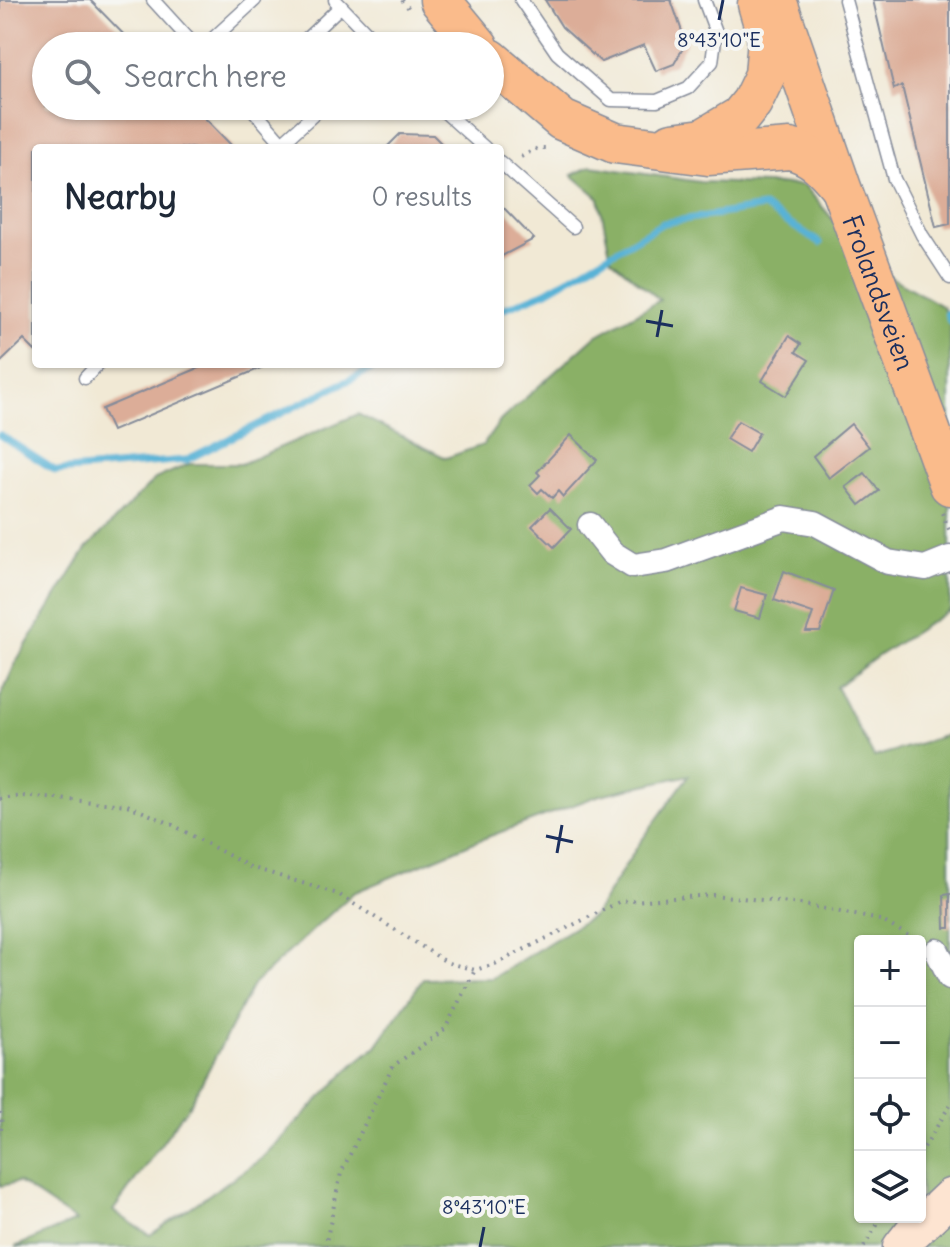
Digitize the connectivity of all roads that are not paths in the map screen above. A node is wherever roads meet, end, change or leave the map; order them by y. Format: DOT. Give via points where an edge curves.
graph roads {
  1 [pos="153,0"];
  2 [pos="255,0"];
  3 [pos="429,0"];
  4 [pos="440,0"];
  5 [pos="521,0"];
  6 [pos="704,0"];
  7 [pos="756,0"];
  8 [pos="776,0"];
  9 [pos="845,0"];
  10 [pos="338,3"];
  11 [pos="182,32"];
  12 [pos="220,32"];
  13 [pos="312,32"];
  14 [pos="366,32"];
  15 [pos="463,32"];
  16 [pos="466,32"];
  17 [pos="504,73"];
  18 [pos="261,120"];
  19 [pos="308,120"];
  20 [pos="454,120"];
  21 [pos="279,144"];
  22 [pos="281,144"];
  23 [pos="481,144"];
  24 [pos="640,148"];
  25 [pos="504,166"];
  26 [pos="841,188"];
  27 [pos="573,227"];
  28 [pos="950,278"];
  29 [pos="94,368"];
  30 [pos="85,378"];
  31 [pos="945,498"];
  32 [pos="590,525"];
  33 [pos="950,558"];
  34 [pos="927,946"];
  35 [pos="950,977"];
  36 [pos="950,1197"];
  37 [pos="901,1247"];
  1 -- 11 [label="lane"];
  2 -- 12 [label="lane"];
  3 -- 15 [label="main road, Frolandsveien"];
  4 -- 16 [label="main road, Frolandsveien"];
  5 -- 6 [label="lane" via="557,53 611,100 657,101 688,88 712,62 716,32"];
  7 -- 24 [label="main road, Frolandsveien" via="768,38 765,75 752,102 740,117 703,139"];
  8 -- 26 [label="main road, Frolandsveien"];
  9 -- 28 [label="lane" via="894,179"];
  10 -- 13 [label="lane"];
  10 -- 14 [label="lane"];
  17 -- 24 [label="main road, Frolandsveien" via="562,120 597,137"];
  18 -- 21 [label="lane"];
  19 -- 22 [label="lane"];
  20 -- 23 [label="lane"];
  24 -- 26 [label="main road, Frolandsveien" via="708,155 790,149 820,163"];
  25 -- 27 [label="lane"];
  26 -- 31 [label="main road, Frolandsveien"];
  29 -- 30 [label="lane"];
  32 -- 33 [label="street" via="612,553 633,566 666,561 784,518 815,523 888,562 925,568"];
  34 -- 35 [label="street"];
  36 -- 37 [label="main road"];
}
